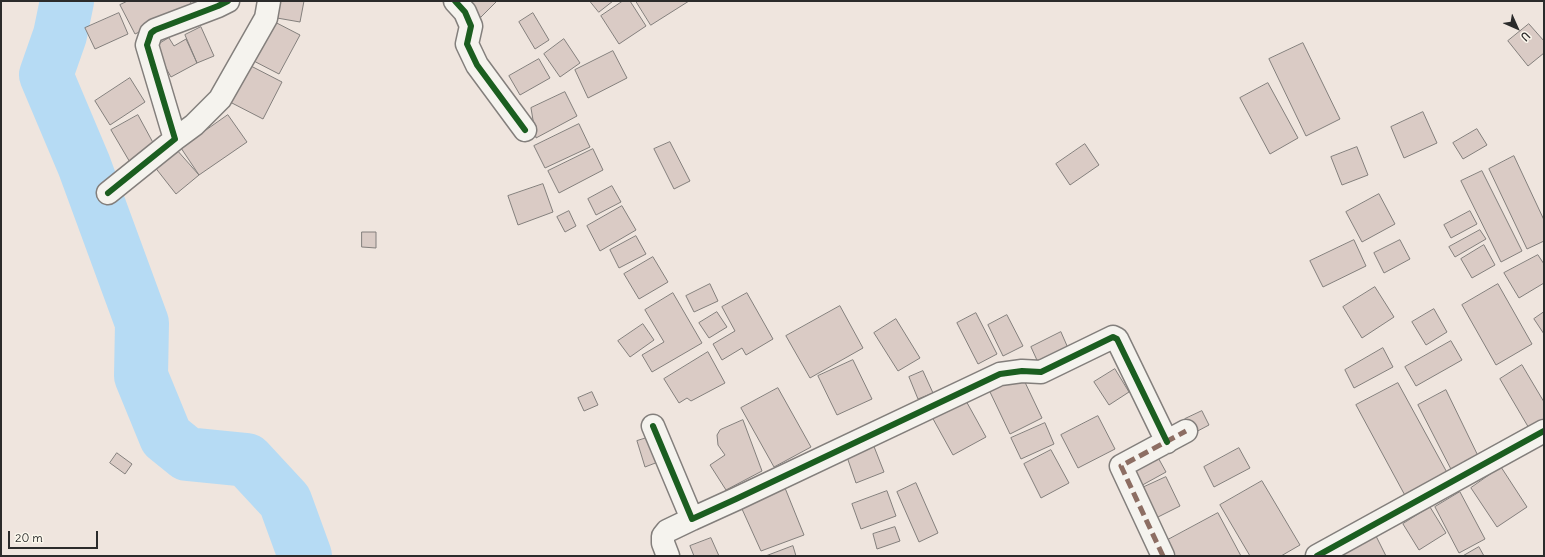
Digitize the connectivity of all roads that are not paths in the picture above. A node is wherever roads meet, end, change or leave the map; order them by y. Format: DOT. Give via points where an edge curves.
graph roads {
  1 [pos="228,1"];
  2 [pos="269,1"];
  3 [pos="455,1"];
  4 [pos="525,130"];
  5 [pos="175,139"];
  6 [pos="108,194"];
  7 [pos="653,426"];
  8 [pos="1544,430"];
  9 [pos="1186,431"];
  10 [pos="1167,442"];
  11 [pos="692,519"];
  12 [pos="668,556"];
  13 [pos="1163,556"];
  14 [pos="1317,556"];
  1 -- 5 [label="street" via="155,30 148,41 147,45"];
  2 -- 5 [label="street" via="266,18 220,99 194,125"];
  3 -- 4 [label="street" via="465,12 472,26 467,44 477,65"];
  5 -- 6 [label="street"];
  7 -- 11 [label="street"];
  8 -- 14 [label="street"];
  9 -- 10 [label="street"];
  10 -- 11 [label="street" via="1117,339 1113,337 1041,372 1000,374"];
  10 -- 13 [label="street" via="1121,466"];
  11 -- 12 [label="street" via="667,531 663,536"];
}
